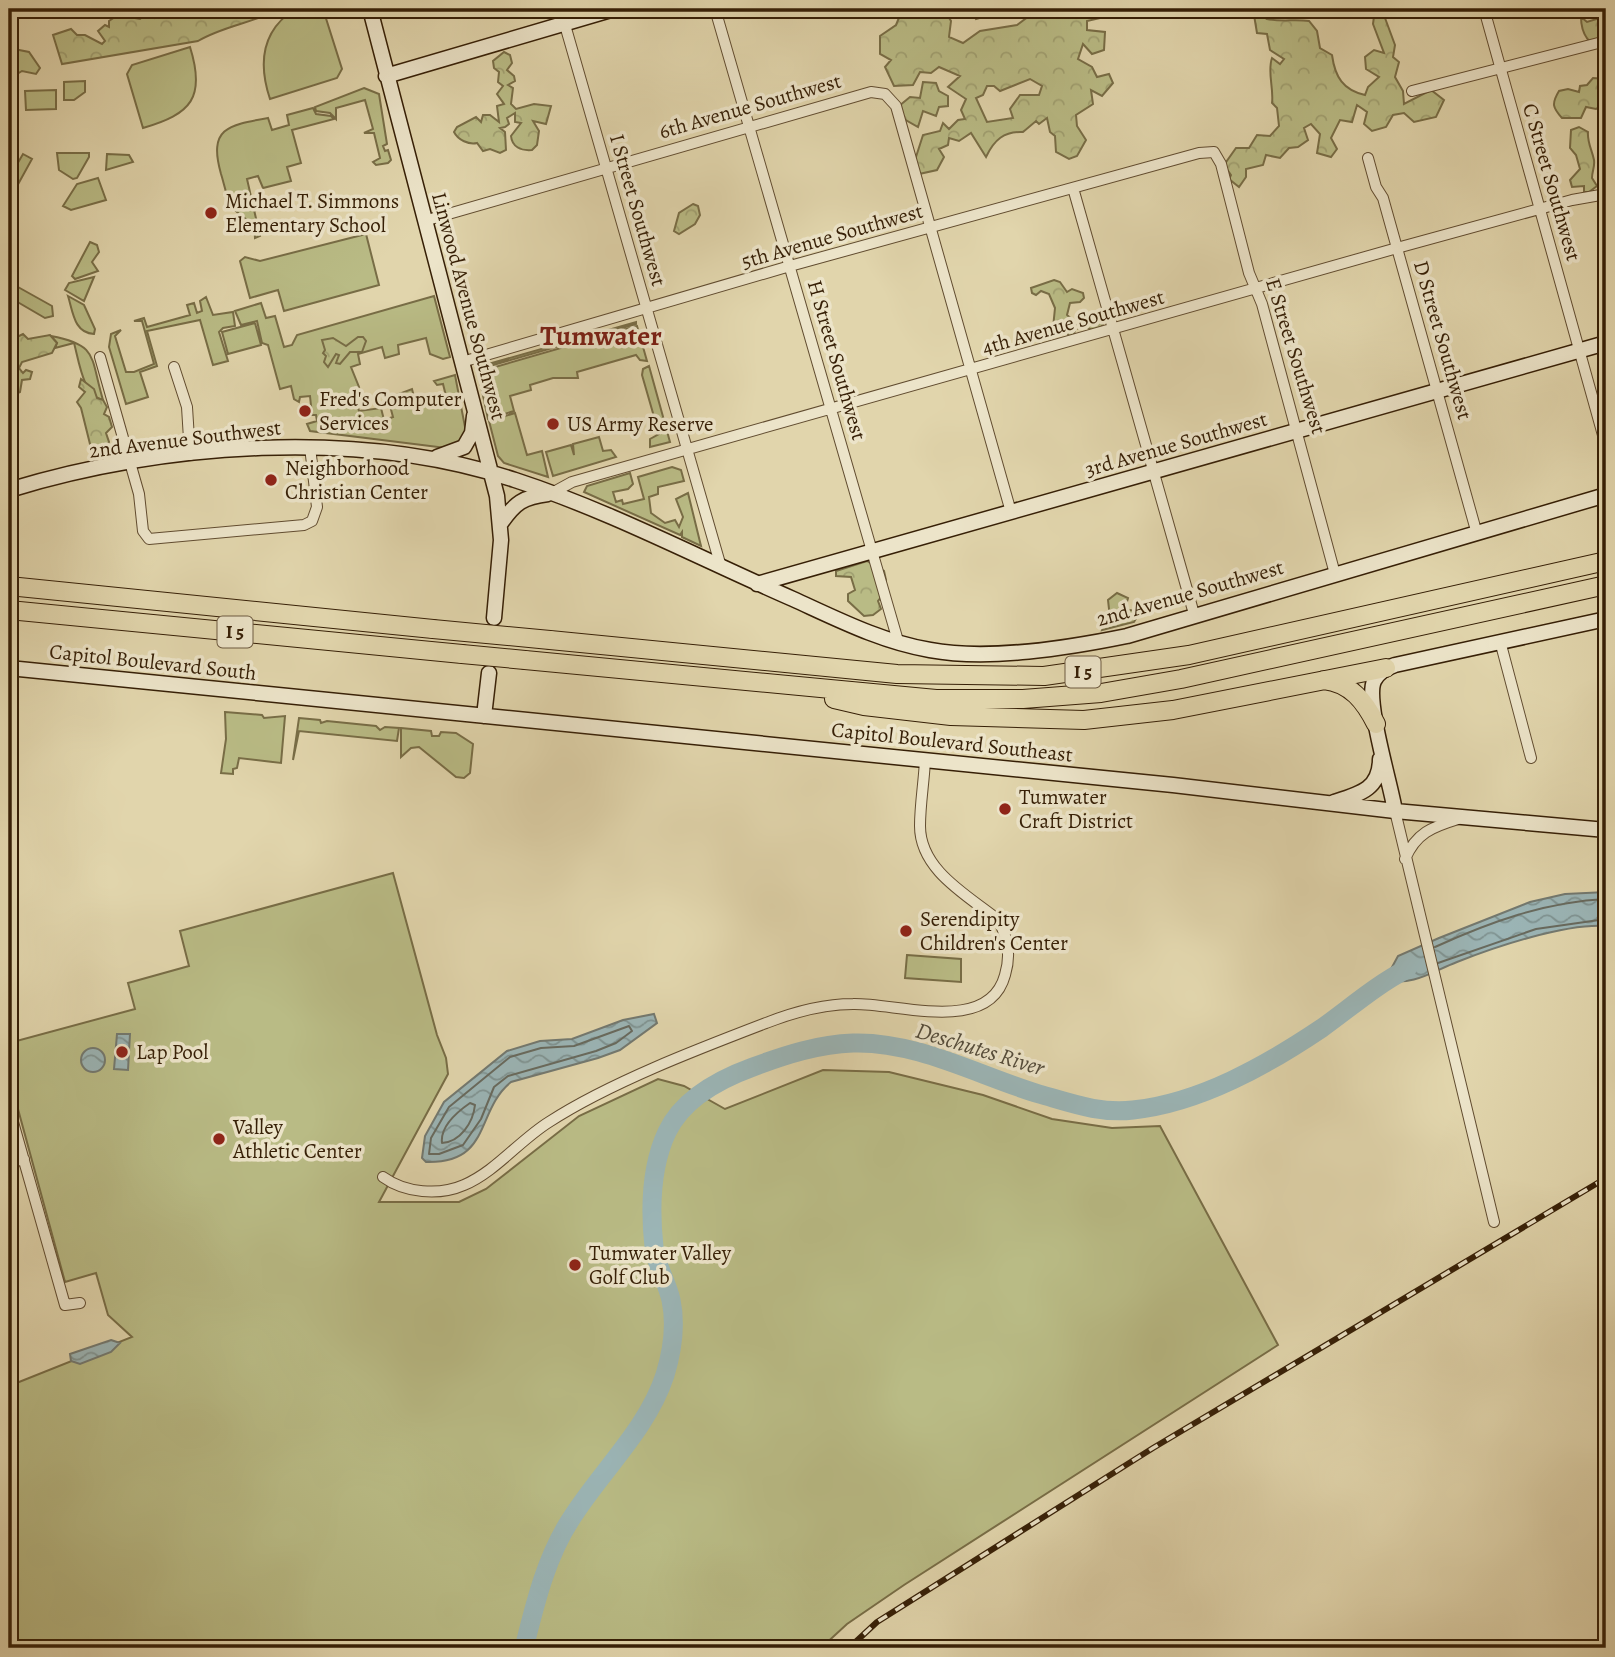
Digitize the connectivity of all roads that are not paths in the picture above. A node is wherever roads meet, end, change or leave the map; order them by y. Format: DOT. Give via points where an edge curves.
graph roads {
  1 [pos="370,9"];
  2 [pos="614,9"];
  3 [pos="715,9"];
  4 [pos="1484,9"];
  5 [pos="565,25"];
  6 [pos="1606,41"];
  7 [pos="1500,68"];
  8 [pos="386,76"];
  9 [pos="1412,91"];
  10 [pos="750,125"];
  11 [pos="1214,152"];
  12 [pos="1368,158"];
  13 [pos="606,168"];
  14 [pos="1073,188"];
  15 [pos="1606,194"];
  16 [pos="1540,209"];
  17 [pos="424,221"];
  18 [pos="929,229"];
  19 [pos="1397,248"];
  20 [pos="790,266"];
  21 [pos="1256,289"];
  22 [pos="647,309"];
  23 [pos="1114,330"];
  24 [pos="1606,343"];
  25 [pos="1580,351"];
  26 [pos="100,357"];
  27 [pos="463,362"];
  28 [pos="174,366"];
  29 [pos="969,371"];
  30 [pos="1438,391"];
  31 [pos="475,411"];
  32 [pos="832,411"];
  33 [pos="1296,430"];
  34 [pos="1606,446"];
  35 [pos="310,447"];
  36 [pos="688,452"];
  37 [pos="190,455"];
  38 [pos="432,458"];
  39 [pos="130,464"];
  40 [pos="492,473"];
  41 [pos="1154,473"];
  42 [pos="9,490"];
  43 [pos="552,493"];
  44 [pos="1606,495"];
  45 [pos="1011,512"];
  46 [pos="501,523"];
  47 [pos="1477,534"];
  48 [pos="873,551"];
  49 [pos="1606,559"];
  50 [pos="721,567"];
  51 [pos="1335,574"];
  52 [pos="757,584"];
  53 [pos="1606,585"];
  54 [pos="9,586"];
  55 [pos="9,610"];
  56 [pos="1194,614"];
  57 [pos="494,618"];
  58 [pos="1606,619"];
  59 [pos="898,641"];
  60 [pos="1500,641"];
  61 [pos="9,668"];
  62 [pos="1387,668"];
  63 [pos="489,673"];
  64 [pos="1317,680"];
  65 [pos="773,685"];
  66 [pos="293,697"];
  67 [pos="484,716"];
  68 [pos="1376,724"];
  69 [pos="1381,743"];
  70 [pos="1531,758"];
  71 [pos="926,760"];
  72 [pos="1327,804"];
  73 [pos="1395,811"];
  74 [pos="1462,818"];
  75 [pos="1606,830"];
  76 [pos="1405,859"];
  77 [pos="9,1108"];
  78 [pos="24,1159"];
  79 [pos="9,1163"];
  80 [pos="383,1177"];
  81 [pos="1494,1222"];
  82 [pos="80,1304"];
  1 -- 8 [label="street, Linwood Avenue Southwest"];
  2 -- 5 [label="street"];
  3 -- 10 [label="street, H Street Southwest"];
  4 -- 7 [label="street, C Street Southwest"];
  5 -- 8 [label="street"];
  5 -- 13 [label="street, I Street Southwest"];
  6 -- 7 [label="street"];
  7 -- 9 [label="street"];
  7 -- 16 [label="street, C Street Southwest"];
  8 -- 17 [label="street, Linwood Avenue Southwest"];
  10 -- 13 [label="street, 6th Avenue Southwest"];
  10 -- 18 [label="street, 6th Avenue Southwest" via="871,92 885,94 896,106"];
  10 -- 20 [label="street, H Street Southwest"];
  11 -- 14 [label="street, 5th Avenue Southwest"];
  11 -- 21 [label="street, E Street Southwest"];
  12 -- 19 [label="street, D Street Southwest"];
  13 -- 17 [label="street, 6th Avenue Southwest"];
  13 -- 22 [label="street, I Street Southwest"];
  14 -- 18 [label="street, 5th Avenue Southwest"];
  14 -- 23 [label="street"];
  15 -- 16 [label="street, 4th Avenue Southwest"];
  16 -- 19 [label="street, 4th Avenue Southwest"];
  16 -- 25 [label="street, C Street Southwest"];
  17 -- 27 [label="street, Linwood Avenue Southwest"];
  18 -- 20 [label="street, 5th Avenue Southwest"];
  18 -- 29 [label="street"];
  19 -- 21 [label="street, 4th Avenue Southwest"];
  19 -- 30 [label="street, D Street Southwest"];
  20 -- 22 [label="street, 5th Avenue Southwest"];
  20 -- 32 [label="street, H Street Southwest"];
  21 -- 23 [label="street, 4th Avenue Southwest"];
  21 -- 33 [label="street, E Street Southwest"];
  22 -- 27 [label="street, 5th Avenue Southwest"];
  22 -- 36 [label="street, I Street Southwest"];
  23 -- 29 [label="street, 4th Avenue Southwest"];
  23 -- 41 [label="street"];
  24 -- 25 [label="street, 3rd Avenue Southwest"];
  25 -- 30 [label="street, 3rd Avenue Southwest"];
  25 -- 34 [label="street, C Street Southwest"];
  26 -- 39 [label="street"];
  27 -- 31 [label="street, Linwood Avenue Southwest"];
  28 -- 37 [label="street" via="187,407"];
  29 -- 32 [label="street, 4th Avenue Southwest"];
  29 -- 45 [label="street"];
  30 -- 33 [label="street, 3rd Avenue Southwest"];
  30 -- 47 [label="street, D Street Southwest"];
  31 -- 38 [label="street" via="472,433 464,447"];
  31 -- 40 [label="street, Linwood Avenue Southwest"];
  32 -- 36 [label="street, 4th Avenue Southwest"];
  32 -- 48 [label="street, H Street Southwest"];
  33 -- 41 [label="street, 3rd Avenue Southwest"];
  33 -- 51 [label="street, E Street Southwest"];
  35 -- 37 [label="street, 2nd Avenue Southwest"];
  35 -- 38 [label="street, 2nd Avenue Southwest"];
  35 -- 39 [label="street" via="317,506 312,521 304,525 149,539"];
  36 -- 43 [label="street, 4th Avenue Southwest" via="572,482"];
  36 -- 50 [label="street, I Street Southwest"];
  37 -- 39 [label="street, 2nd Avenue Southwest"];
  38 -- 40 [label="street, 2nd Avenue Southwest"];
  39 -- 42 [label="street, 2nd Avenue Southwest"];
  40 -- 43 [label="street, 2nd Avenue Southwest"];
  40 -- 46 [label="street, Linwood Avenue Southwest"];
  41 -- 45 [label="street, 3rd Avenue Southwest"];
  41 -- 56 [label="street"];
  43 -- 46 [label="street" via="527,496"];
  43 -- 50 [label="street, 2nd Avenue Southwest"];
  44 -- 47 [label="street, 2nd Avenue Southwest"];
  45 -- 48 [label="street, 3rd Avenue Southwest"];
  46 -- 57 [label="street, Linwood Avenue Southwest"];
  47 -- 51 [label="street, 2nd Avenue Southwest"];
  48 -- 52 [label="street, 3rd Avenue Southwest"];
  48 -- 59 [label="street, H Street Southwest"];
  49 -- 54 [label="highway, I 5, bridge" via="1189,655 1044,676 897,674"];
  50 -- 52 [label="street, 2nd Avenue Southwest"];
  51 -- 56 [label="street, 2nd Avenue Southwest"];
  52 -- 59 [label="street, 2nd Avenue Southwest"];
  53 -- 65 [label="highway, I 5" via="1101,693 958,700"];
  55 -- 65 [label="highway, I 5, bridge"];
  56 -- 59 [label="street, 2nd Avenue Southwest" via="1127,636 1023,650 966,653"];
  58 -- 60 [label="street"];
  60 -- 62 [label="street"];
  60 -- 70 [label="street"];
  61 -- 66 [label="street, Capitol Boulevard South"];
  62 -- 64 [label="highway"];
  62 -- 68 [label="street" via="1373,683"];
  63 -- 67 [label="street"];
  64 -- 65 [label="highway" via="1128,717 1037,721 864,706"];
  64 -- 68 [label="highway" via="1350,689"];
  66 -- 67 [label="street, Capitol Boulevard Southeast"];
  67 -- 71 [label="street, Capitol Boulevard Southeast"];
  68 -- 69 [label="street"];
  69 -- 72 [label="street" via="1380,769 1373,786"];
  69 -- 73 [label="street"];
  71 -- 72 [label="street, Capitol Boulevard Southeast"];
  71 -- 80 [label="street" via="922,845 934,867 1004,930 1009,956 996,994 956,1012 853,1004 786,1015 571,1109 464,1185 416,1190"];
  72 -- 73 [label="street, Capitol Boulevard Southeast"];
  73 -- 74 [label="street, Capitol Boulevard Southeast"];
  73 -- 76 [label="street"];
  74 -- 75 [label="street, Capitol Boulevard Southeast"];
  74 -- 76 [label="street" via="1426,830"];
  76 -- 81 [label="street"];
  77 -- 78 [label="street"];
  78 -- 79 [label="street"];
  78 -- 82 [label="street" via="65,1305"];
}
